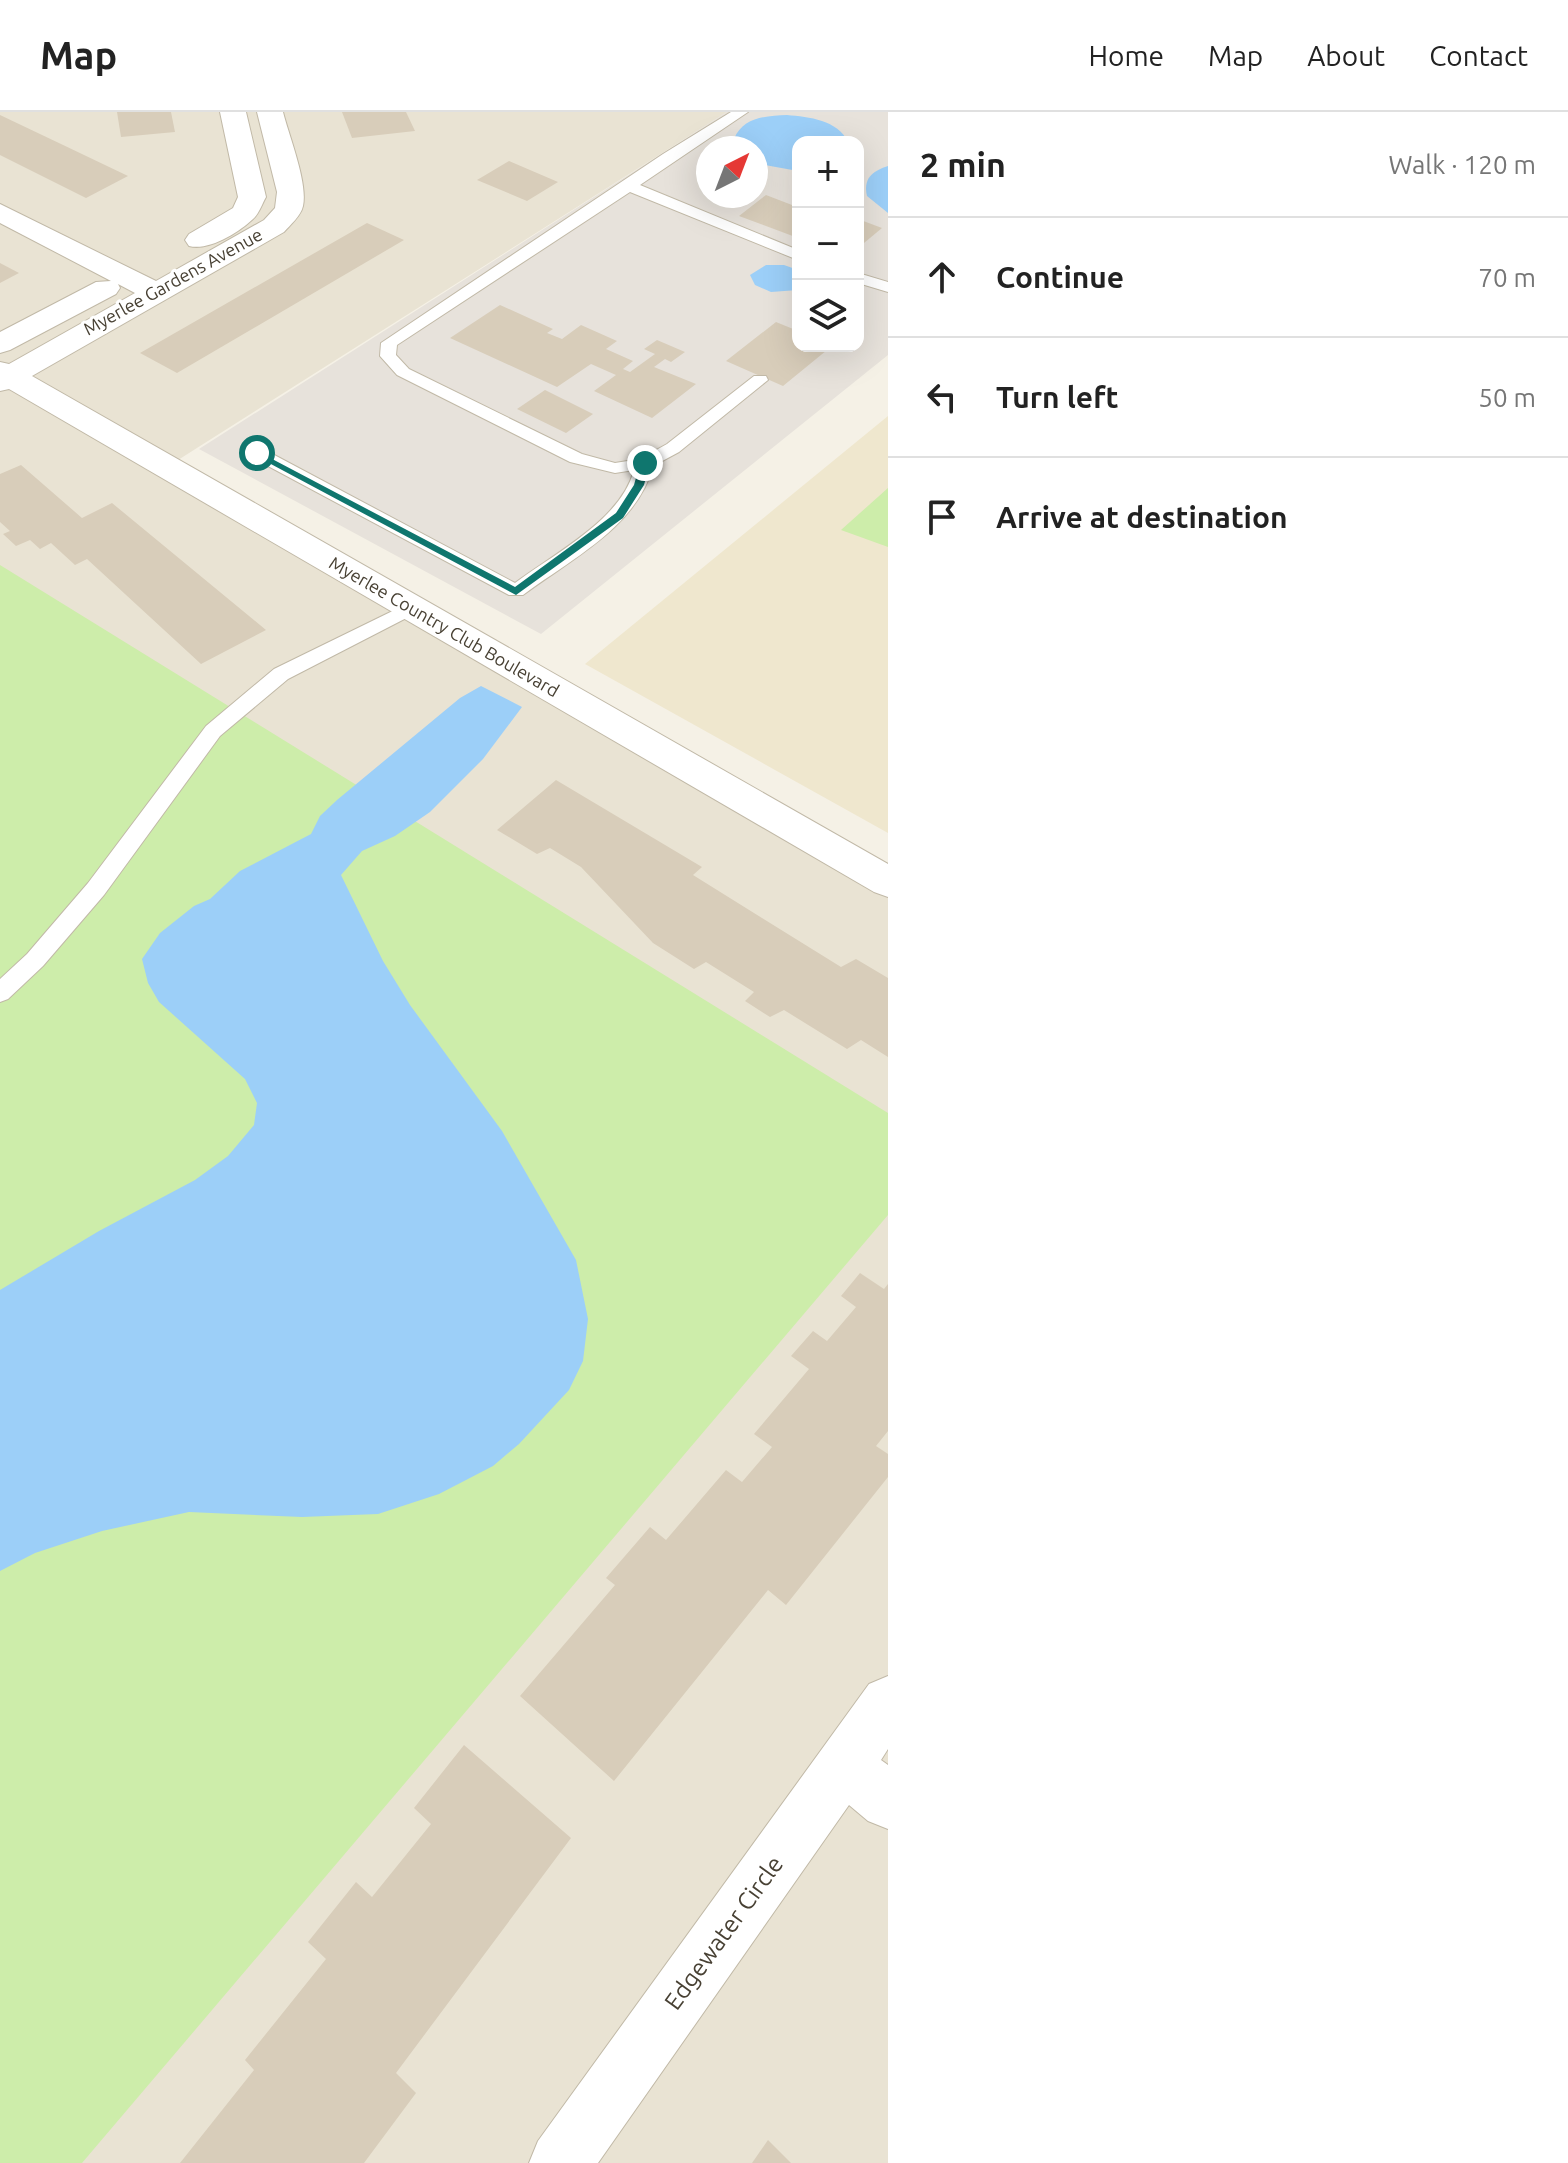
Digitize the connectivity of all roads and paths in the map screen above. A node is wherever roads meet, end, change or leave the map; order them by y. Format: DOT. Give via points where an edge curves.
graph roads {
  1 [pos="233,112"];
  2 [pos="270,112"];
  3 [pos="741,112"];
  4 [pos="629,186"];
  5 [pos="0,212"];
  6 [pos="792,253"];
  7 [pos="127,277"];
  8 [pos="864,280"];
  9 [pos="888,287"];
  10 [pos="156,293"];
  11 [pos="2,368"];
  12 [pos="760,380"];
  13 [pos="257,453"];
  14 [pos="645,463"];
  15 [pos="411,608"];
  16 [pos="888,882"];
  17 [pos="0,993"];
  18 [pos="888,1703"];
  19 [pos="844,1765"];
  20 [pos="888,1801"];
  21 [pos="560,2163"];
  1 -- 7 [label="street, Myerlee Gardens Avenue" via="252,197 244,213"];
  2 -- 10 [label="street, Myerlee Gardens Avenue" via="290,192 289,209 274,226"];
  3 -- 4 [label="lane"];
  4 -- 6 [label="lane"];
  4 -- 14 [label="lane" via="389,343 388,356 403,372 576,458 615,468"];
  5 -- 7 [label="street"];
  7 -- 10 [label="street"];
  7 -- 11 [label="street, Myerlee Gardens Avenue"];
  8 -- 9 [label="lane"];
  10 -- 11 [label="street, Myerlee Gardens Avenue"];
  11 -- 15 [label="street, Myerlee Country Club Boulevard"];
  12 -- 14 [label="lane" via="673,448"];
  13 -- 14 [label="lane" via="516,591 619,515 639,485"];
  15 -- 16 [label="street, Myerlee Country Club Boulevard"];
  15 -- 17 [label="lane" via="281,674 213,731 96,889"];
  18 -- 19 [label="street, Edgewater Circle"];
  19 -- 20 [label="street"];
  19 -- 21 [label="street, Edgewater Circle"];
}
